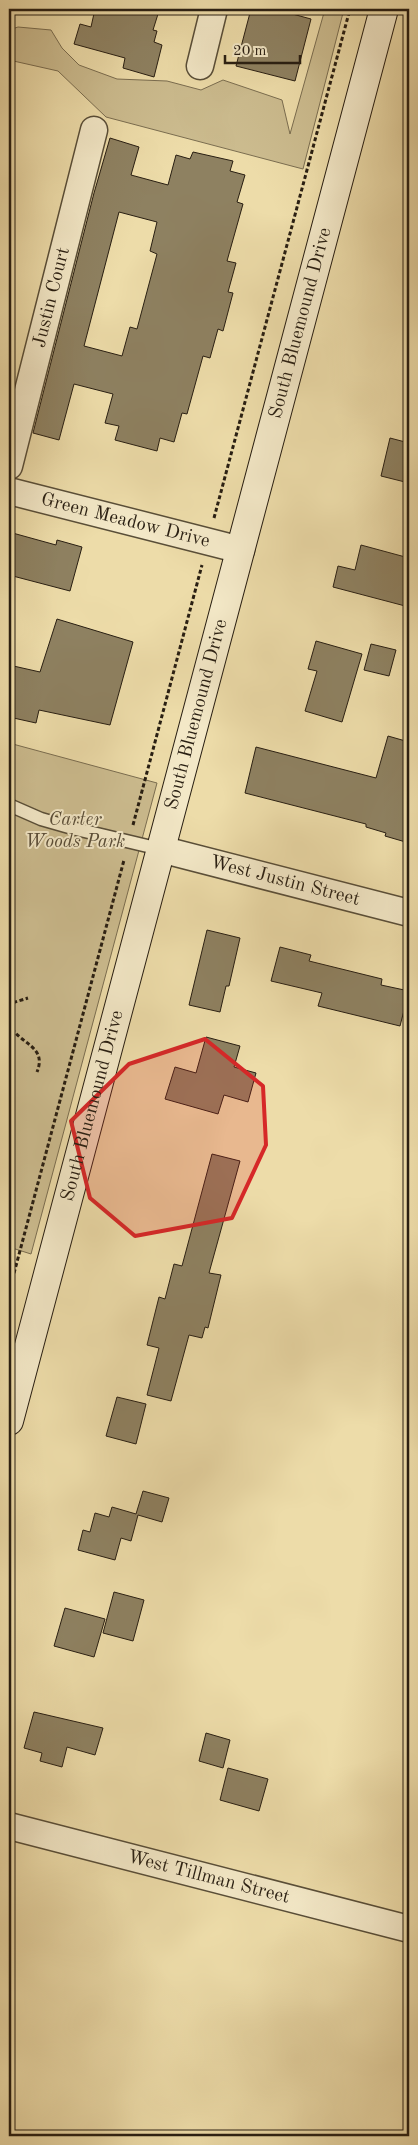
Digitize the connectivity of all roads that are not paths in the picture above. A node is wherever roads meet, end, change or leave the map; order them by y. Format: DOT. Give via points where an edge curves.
graph roads {
  1 [pos="214,9"];
  2 [pos="384,9"];
  3 [pos="200,66"];
  4 [pos="94,130"];
  5 [pos="9,466"];
  6 [pos="9,490"];
  7 [pos="241,550"];
  8 [pos="9,805"];
  9 [pos="160,849"];
  10 [pos="409,912"];
  11 [pos="9,1420"];
  12 [pos="9,1826"];
  13 [pos="409,1929"];
  1 -- 3 [label="street"];
  2 -- 7 [label="main road, South Bluemound Drive"];
  4 -- 5 [label="street, Justin Court"];
  6 -- 7 [label="street, Green Meadow Drive"];
  7 -- 9 [label="main road, South Bluemound Drive"];
  8 -- 9 [label="lane" via="41,819"];
  9 -- 10 [label="street, West Justin Street"];
  9 -- 11 [label="main road, South Bluemound Drive"];
  12 -- 13 [label="street, West Tillman Street"];
}
